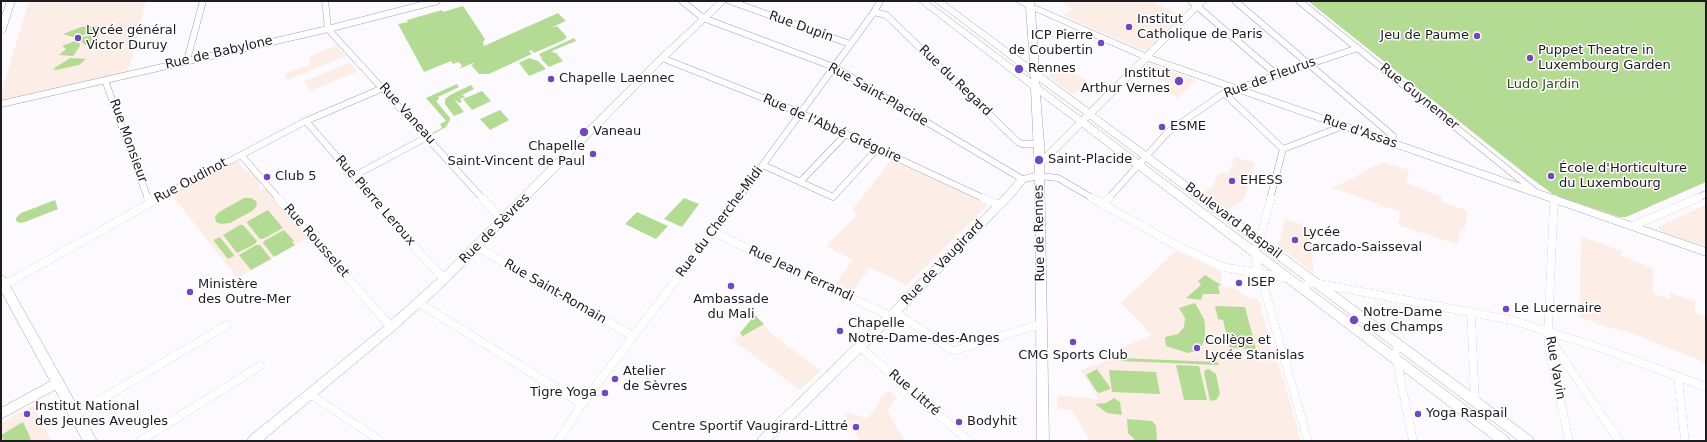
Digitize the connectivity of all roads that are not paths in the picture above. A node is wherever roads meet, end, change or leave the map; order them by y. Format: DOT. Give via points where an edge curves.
graph roads {
  1 [pos="11,1"];
  2 [pos="203,1"];
  3 [pos="324,1"];
  4 [pos="437,1"];
  5 [pos="682,1"];
  6 [pos="724,1"];
  7 [pos="730,1"];
  8 [pos="880,1"];
  9 [pos="922,1"];
  10 [pos="938,1"];
  11 [pos="1019,1"];
  12 [pos="1235,1"];
  13 [pos="1299,1"];
  14 [pos="1197,3"];
  15 [pos="1030,4"];
  16 [pos="874,12"];
  17 [pos="703,18"];
  18 [pos="328,28"];
  19 [pos="1,32"];
  20 [pos="850,44"];
  21 [pos="1358,48"];
  22 [pos="1146,57"];
  23 [pos="662,58"];
  24 [pos="187,60"];
  25 [pos="1310,64"];
  26 [pos="834,67"];
  27 [pos="1035,73"];
  28 [pos="1276,75"];
  29 [pos="105,80"];
  30 [pos="383,88"];
  31 [pos="1036,88"];
  32 [pos="1235,89"];
  33 [pos="1224,93"];
  34 [pos="1,104"];
  35 [pos="801,113"];
  36 [pos="1088,113"];
  37 [pos="306,121"];
  38 [pos="1080,122"];
  39 [pos="1343,126"];
  40 [pos="846,134"];
  41 [pos="427,136"];
  42 [pos="1058,143"];
  43 [pos="1392,143"];
  44 [pos="1039,144"];
  45 [pos="877,149"];
  46 [pos="1283,149"];
  47 [pos="242,155"];
  48 [pos="1146,156"];
  49 [pos="1039,164"];
  50 [pos="764,165"];
  51 [pos="1138,165"];
  52 [pos="354,176"];
  53 [pos="1039,176"];
  54 [pos="1022,179"];
  55 [pos="800,182"];
  56 [pos="1538,194"];
  57 [pos="1706,194"];
  58 [pos="1554,199"];
  59 [pos="150,203"];
  60 [pos="1103,204"];
  61 [pos="999,205"];
  62 [pos="503,221"];
  63 [pos="1632,226"];
  64 [pos="713,232"];
  65 [pos="1259,240"];
  66 [pos="477,247"];
  67 [pos="1254,252"];
  68 [pos="1706,252"];
  69 [pos="1260,273"];
  70 [pos="1287,278"];
  71 [pos="445,279"];
  72 [pos="2,284"];
  73 [pos="1317,284"];
  74 [pos="1302,288"];
  75 [pos="419,303"];
  76 [pos="1471,312"];
  77 [pos="892,314"];
  78 [pos="227,325"];
  79 [pos="1042,326"];
  80 [pos="391,327"];
  81 [pos="1548,331"];
  82 [pos="634,336"];
  83 [pos="1400,345"];
  84 [pos="859,346"];
  85 [pos="1396,360"];
  86 [pos="260,366"];
  87 [pos="1678,377"];
  88 [pos="58,382"];
  89 [pos="1706,387"];
  90 [pos="311,395"];
  91 [pos="1475,402"];
  92 [pos="582,404"];
  93 [pos="1,414"];
  94 [pos="76,414"];
  95 [pos="90,441"];
  96 [pos="140,441"];
  97 [pos="253,441"];
  98 [pos="381,441"];
  99 [pos="558,441"];
  100 [pos="763,441"];
  101 [pos="969,441"];
  102 [pos="1043,441"];
  103 [pos="1308,441"];
  104 [pos="1413,441"];
  105 [pos="1504,441"];
  106 [pos="1528,441"];
  107 [pos="1569,441"];
  108 [pos="1619,441"];
  109 [pos="1685,441"];
  1 -- 19 [label="main road"];
  2 -- 24 [label="street"];
  3 -- 18 [label="street"];
  4 -- 18 [label="street, Rue de Babylone"];
  5 -- 17 [label="street, Rue Saint-Placide"];
  6 -- 17 [label="main road, Rue de Sèvres"];
  7 -- 20 [label="street, Rue Dupin"];
  8 -- 16 [label="street, Rue du Cherche-Midi"];
  9 -- 31 [label="main road, Boulevard Raspail"];
  10 -- 27 [label="main road, Boulevard Raspail"];
  11 -- 15 [label="main road, Rue d'Assas"];
  12 -- 25 [label="street"];
  13 -- 21 [label="street, Rue Guynemer"];
  14 -- 22 [label="main road"];
  14 -- 28 [label="street"];
  15 -- 22 [label="main road, Rue d'Assas"];
  15 -- 27 [label="main road, Rue de Rennes"];
  16 -- 20 [label="street, Rue du Cherche-Midi"];
  16 -- 44 [label="street, Rue du Regard" via="886,15 1018,142"];
  17 -- 23 [label="main road, Rue de Sèvres"];
  17 -- 26 [label="street, Rue Saint-Placide"];
  18 -- 24 [label="street, Rue de Babylone"];
  18 -- 30 [label="street, Rue Vaneau"];
  20 -- 26 [label="street, Rue du Cherche-Midi"];
  21 -- 25 [label="street, Rue de Fleurus"];
  21 -- 56 [label="street, Rue Guynemer"];
  22 -- 32 [label="main road, Rue d'Assas"];
  22 -- 36 [label="main road"];
  23 -- 35 [label="street, Rue de l'Abbé Grégoire"];
  23 -- 62 [label="main road, Rue de Sèvres"];
  24 -- 29 [label="street, Rue de Babylone"];
  25 -- 28 [label="street, Rue de Fleurus"];
  25 -- 43 [label="street" via="1393,136"];
  26 -- 35 [label="street, Rue du Cherche-Midi"];
  26 -- 54 [label="street, Rue Saint-Placide"];
  27 -- 31 [label="main road, Rue de Rennes"];
  27 -- 36 [label="main road, Boulevard Raspail"];
  28 -- 32 [label="street, Rue de Fleurus"];
  29 -- 34 [label="street, Rue de Babylone"];
  29 -- 59 [label="street, Rue Monsieur"];
  30 -- 37 [label="street, Rue Oudinot"];
  30 -- 41 [label="street, Rue Vaneau"];
  31 -- 38 [label="main road, Boulevard Raspail"];
  31 -- 44 [label="main road, Rue de Rennes"];
  32 -- 33 [label="street, Rue de Fleurus"];
  32 -- 39 [label="main road, Rue d'Assas"];
  33 -- 46 [label="street"];
  33 -- 48 [label="street, Rue de Fleurus" via="1168,132"];
  35 -- 40 [label="street, Rue de l'Abbé Grégoire"];
  35 -- 50 [label="street, Rue du Cherche-Midi"];
  36 -- 38 [label="main road"];
  36 -- 48 [label="main road, Boulevard Raspail"];
  37 -- 47 [label="street, Rue Oudinot"];
  37 -- 52 [label="street, Rue Pierre Leroux"];
  38 -- 42 [label="main road"];
  38 -- 51 [label="main road, Boulevard Raspail"];
  39 -- 43 [label="main road, Rue d'Assas"];
  39 -- 46 [label="street"];
  40 -- 45 [label="street, Rue de l'Abbé Grégoire"];
  40 -- 55 [label="street"];
  41 -- 52 [label="street"];
  41 -- 62 [label="street, Rue Vaneau"];
  42 -- 44 [label="main road"];
  42 -- 49 [label="main road"];
  43 -- 56 [label="main road, Rue d'Assas"];
  44 -- 49 [label="main road, Rue de Rennes"];
  45 -- 55 [label="street" via="833,197"];
  45 -- 61 [label="street, Rue de l'Abbé Grégoire"];
  46 -- 65 [label="street"];
  47 -- 59 [label="street, Rue Oudinot"];
  47 -- 80 [label="street, Rue Rousselet"];
  48 -- 51 [label="street, Rue de Fleurus"];
  48 -- 65 [label="main road, Boulevard Raspail"];
  49 -- 53 [label="main road, Rue de Rennes"];
  50 -- 55 [label="street"];
  50 -- 64 [label="street, Rue du Cherche-Midi"];
  51 -- 60 [label="street, Rue de Fleurus"];
  51 -- 67 [label="main road, Boulevard Raspail"];
  52 -- 71 [label="street, Rue Pierre Leroux"];
  53 -- 54 [label="main road"];
  53 -- 60 [label="street" via="1058,178"];
  53 -- 79 [label="main road, Rue de Rennes"];
  54 -- 61 [label="main road, Rue de Vaugirard"];
  56 -- 58 [label="main road, Rue d'Assas"];
  57 -- 63 [label="street"];
  58 -- 63 [label="main road, Rue d'Assas"];
  58 -- 81 [label="street, Rue Vavin"];
  59 -- 72 [label="street, Rue Oudinot"];
  60 -- 69 [label="street" via="1179,247 1223,267"];
  61 -- 77 [label="main road, Rue de Vaugirard"];
  62 -- 66 [label="main road, Rue de Sèvres"];
  63 -- 68 [label="main road, Rue d'Assas"];
  64 -- 77 [label="street, Rue Jean Ferrandi"];
  64 -- 82 [label="street, Rue du Cherche-Midi"];
  65 -- 67 [label="street"];
  65 -- 73 [label="main road, Boulevard Raspail"];
  66 -- 71 [label="main road, Rue de Sèvres"];
  66 -- 82 [label="street, Rue Saint-Romain"];
  67 -- 69 [label="street"];
  67 -- 70 [label="main road, Boulevard Raspail"];
  69 -- 70 [label="street"];
  69 -- 103 [label="street"];
  70 -- 74 [label="main road, Boulevard Raspail"];
  71 -- 75 [label="main road, Rue de Sèvres"];
  72 -- 88 [label="main road"];
  73 -- 74 [label="street" via="1310,282"];
  73 -- 76 [label="street"];
  73 -- 83 [label="main road, Boulevard Raspail"];
  74 -- 85 [label="main road, Boulevard Raspail"];
  75 -- 80 [label="main road, Rue de Sèvres"];
  75 -- 92 [label="street"];
  76 -- 81 [label="street"];
  76 -- 91 [label="street"];
  77 -- 79 [label="street, Rue Jean Ferrandi" via="953,351 1034,326"];
  77 -- 84 [label="main road, Rue de Vaugirard"];
  78 -- 94 [label="street"];
  79 -- 102 [label="main road, Rue de Rennes"];
  80 -- 90 [label="main road, Rue de Sèvres"];
  81 -- 87 [label="street"];
  81 -- 107 [label="street, Rue Vavin"];
  81 -- 108 [label="street" via="1557,349"];
  82 -- 92 [label="street, Rue du Cherche-Midi"];
  83 -- 85 [label="street" via="1395,354"];
  83 -- 91 [label="main road, Boulevard Raspail"];
  84 -- 100 [label="main road, Rue de Vaugirard"];
  84 -- 101 [label="street, Rue Littré"];
  85 -- 104 [label="street"];
  85 -- 105 [label="main road, Boulevard Raspail"];
  86 -- 96 [label="street"];
  87 -- 89 [label="street"];
  87 -- 109 [label="street"];
  88 -- 93 [label="main road"];
  88 -- 94 [label="main road"];
  90 -- 97 [label="main road, Rue de Sèvres"];
  90 -- 98 [label="street"];
  91 -- 106 [label="main road, Boulevard Raspail"];
  92 -- 99 [label="street, Rue du Cherche-Midi"];
  94 -- 95 [label="main road"];
}
